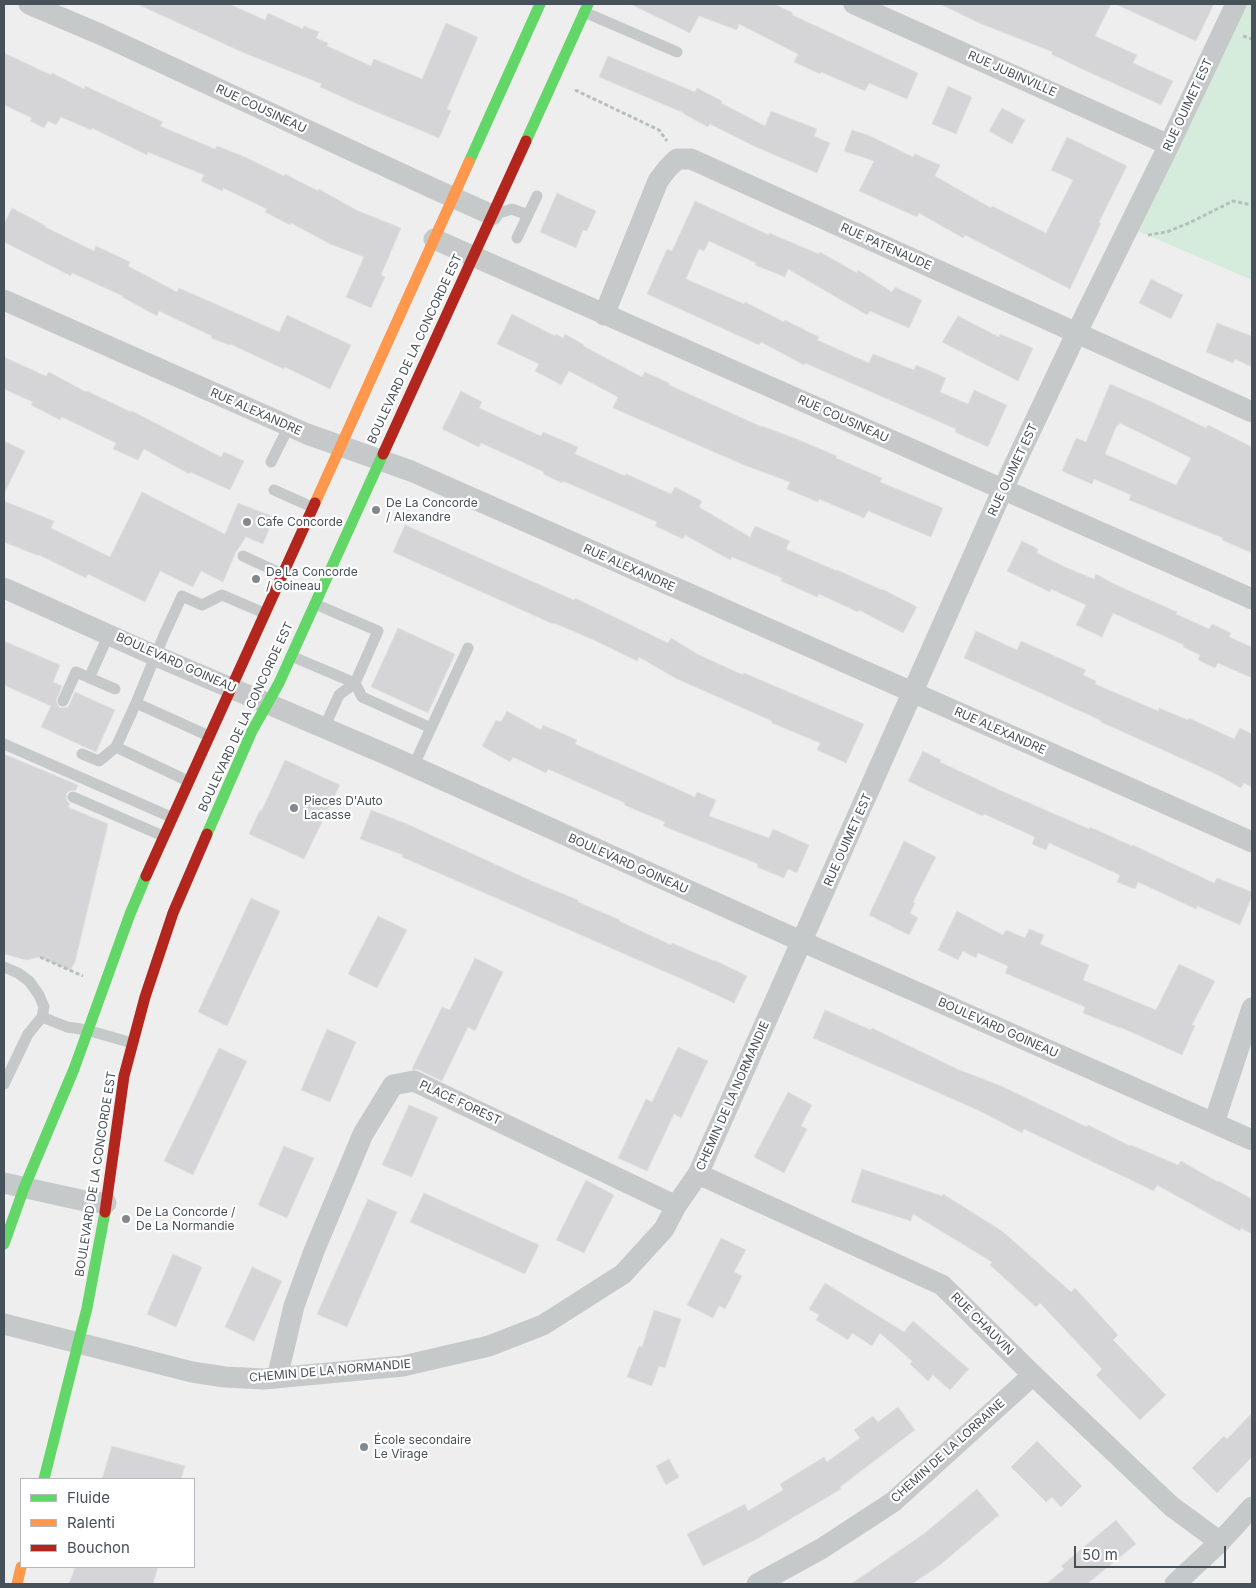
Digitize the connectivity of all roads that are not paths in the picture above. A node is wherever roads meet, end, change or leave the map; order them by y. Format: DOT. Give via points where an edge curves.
graph roads {
  1 [pos="28,4"];
  2 [pos="540,4"];
  3 [pos="854,4"];
  4 [pos="1236,4"];
  5 [pos="586,8"];
  6 [pos="677,52"];
  7 [pos="1169,145"];
  8 [pos="537,196"];
  9 [pos="452,197"];
  10 [pos="492,214"];
  11 [pos="528,215"];
  12 [pos="517,238"];
  13 [pos="434,239"];
  14 [pos="472,257"];
  15 [pos="4,300"];
  16 [pos="604,314"];
  17 [pos="1077,332"];
  18 [pos="1252,412"];
  19 [pos="288,426"];
  20 [pos="339,446"];
  21 [pos="380,460"];
  22 [pos="271,462"];
  23 [pos="1003,489"];
  24 [pos="274,490"];
  25 [pos="312,507"];
  26 [pos="243,556"];
  27 [pos="282,574"];
  28 [pos="4,588"];
  29 [pos="1252,600"];
  30 [pos="315,604"];
  31 [pos="264,613"];
  32 [pos="109,634"];
  33 [pos="468,648"];
  34 [pos="156,656"];
  35 [pos="291,656"];
  36 [pos="89,678"];
  37 [pos="355,683"];
  38 [pos="230,688"];
  39 [pos="115,689"];
  40 [pos="913,693"];
  41 [pos="63,701"];
  42 [pos="136,703"];
  43 [pos="268,704"];
  44 [pos="324,728"];
  45 [pos="431,728"];
  46 [pos="208,736"];
  47 [pos="4,744"];
  48 [pos="116,748"];
  49 [pos="82,754"];
  50 [pos="413,767"];
  51 [pos="188,781"];
  52 [pos="73,797"];
  53 [pos="172,817"];
  54 [pos="163,836"];
  55 [pos="1252,842"];
  56 [pos="803,942"];
  57 [pos="4,966"];
  58 [pos="1252,1008"];
  59 [pos="42,1017"];
  60 [pos="87,1030"];
  61 [pos="132,1043"];
  62 [pos="4,1084"];
  63 [pos="1214,1123"];
  64 [pos="1252,1140"];
  65 [pos="698,1174"];
  66 [pos="4,1183"];
  67 [pos="24,1188"];
  68 [pos="106,1203"];
  69 [pos="676,1206"];
  70 [pos="4,1244"];
  71 [pos="4,1324"];
  72 [pos="79,1344"];
  73 [pos="1033,1375"];
  74 [pos="278,1378"];
  75 [pos="44,1478"];
  76 [pos="1252,1507"];
  77 [pos="1220,1542"];
  78 [pos="21,1568"];
  79 [pos="17,1584"];
  80 [pos="757,1584"];
  81 [pos="1175,1584"];
  1 -- 9 [label="street, RUE COUSINEAU"];
  2 -- 9 [label="street, BOULEVARD DE LA CONCORDE EST"];
  3 -- 7 [label="street, RUE JUBINVILLE"];
  4 -- 7 [label="street, RUE OUIMET EST"];
  5 -- 6 [label="lane"];
  5 -- 10 [label="street, BOULEVARD DE LA CONCORDE EST"];
  7 -- 17 [label="street, RUE OUIMET EST"];
  8 -- 11 [label="lane"];
  9 -- 10 [label="street, RUE COUSINEAU"];
  9 -- 13 [label="street, BOULEVARD DE LA CONCORDE EST"];
  10 -- 11 [label="lane" via="512,209"];
  10 -- 14 [label="street, BOULEVARD DE LA CONCORDE EST"];
  11 -- 12 [label="lane"];
  13 -- 14 [label="street, RUE COUSINEAU"];
  13 -- 20 [label="street, BOULEVARD DE LA CONCORDE EST"];
  14 -- 16 [label="street, RUE COUSINEAU"];
  14 -- 21 [label="street, BOULEVARD DE LA CONCORDE EST"];
  15 -- 19 [label="street, RUE ALEXANDRE"];
  16 -- 17 [label="street, RUE PATENAUDE" via="658,181 677,159 691,160"];
  16 -- 23 [label="street, RUE COUSINEAU"];
  17 -- 18 [label="street, RUE PATENAUDE"];
  17 -- 23 [label="street, RUE OUIMET EST"];
  19 -- 20 [label="street, RUE ALEXANDRE"];
  19 -- 22 [label="lane"];
  20 -- 21 [label="street, RUE ALEXANDRE"];
  20 -- 25 [label="street, BOULEVARD DE LA CONCORDE EST"];
  21 -- 30 [label="street, BOULEVARD DE LA CONCORDE EST"];
  21 -- 40 [label="street, RUE ALEXANDRE"];
  23 -- 29 [label="street, RUE COUSINEAU"];
  23 -- 40 [label="street, RUE OUIMET EST"];
  24 -- 25 [label="lane"];
  25 -- 27 [label="street, BOULEVARD DE LA CONCORDE EST"];
  26 -- 27 [label="lane"];
  27 -- 31 [label="street, BOULEVARD DE LA CONCORDE EST"];
  28 -- 32 [label="street, BOULEVARD GOINEAU"];
  30 -- 35 [label="street, BOULEVARD DE LA CONCORDE EST"];
  30 -- 37 [label="lane" via="378,631"];
  31 -- 34 [label="lane" via="222,595 202,606 182,596"];
  31 -- 38 [label="street, BOULEVARD DE LA CONCORDE EST"];
  32 -- 34 [label="street, BOULEVARD GOINEAU"];
  32 -- 36 [label="lane"];
  33 -- 45 [label="lane"];
  34 -- 38 [label="street, BOULEVARD GOINEAU"];
  34 -- 42 [label="lane"];
  35 -- 37 [label="lane"];
  35 -- 43 [label="street, BOULEVARD DE LA CONCORDE EST"];
  36 -- 39 [label="lane"];
  36 -- 41 [label="lane" via="76,672"];
  37 -- 44 [label="lane" via="339,695"];
  37 -- 45 [label="lane" via="362,697"];
  38 -- 43 [label="street, BOULEVARD GOINEAU"];
  38 -- 46 [label="street, BOULEVARD DE LA CONCORDE EST"];
  40 -- 55 [label="street, RUE ALEXANDRE"];
  40 -- 56 [label="street, RUE OUIMET EST"];
  42 -- 46 [label="lane"];
  42 -- 48 [label="lane"];
  43 -- 44 [label="street, BOULEVARD GOINEAU"];
  43 -- 61 [label="street, BOULEVARD DE LA CONCORDE EST" via="252,731 180,896"];
  44 -- 50 [label="street, BOULEVARD GOINEAU"];
  45 -- 50 [label="lane"];
  46 -- 51 [label="street, BOULEVARD DE LA CONCORDE EST"];
  47 -- 53 [label="lane"];
  48 -- 49 [label="lane" via="99,761"];
  48 -- 51 [label="lane"];
  50 -- 56 [label="street, BOULEVARD GOINEAU"];
  51 -- 53 [label="street, BOULEVARD DE LA CONCORDE EST"];
  52 -- 54 [label="lane"];
  53 -- 54 [label="street, BOULEVARD DE LA CONCORDE EST"];
  54 -- 60 [label="street, BOULEVARD DE LA CONCORDE EST"];
  56 -- 63 [label="street, BOULEVARD GOINEAU"];
  56 -- 65 [label="street, CHEMIN DE LA NORMANDIE"];
  57 -- 59 [label="lane" via="34,987 43,1002"];
  58 -- 63 [label="street"];
  59 -- 60 [label="lane" via="67,1027"];
  59 -- 62 [label="lane" via="28,1034"];
  60 -- 61 [label="lane"];
  60 -- 67 [label="street, BOULEVARD DE LA CONCORDE EST"];
  61 -- 68 [label="street, BOULEVARD DE LA CONCORDE EST" via="118,1111"];
  63 -- 64 [label="street, BOULEVARD GOINEAU"];
  65 -- 69 [label="street, CHEMIN DE LA NORMANDIE"];
  65 -- 73 [label="street, RUE CHAUVIN" via="942,1285"];
  66 -- 67 [label="street"];
  67 -- 68 [label="street"];
  67 -- 70 [label="street, BOULEVARD DE LA CONCORDE EST"];
  68 -- 72 [label="street, BOULEVARD DE LA CONCORDE EST"];
  69 -- 74 [label="street, CHEMIN DE LA NORMANDIE" via="664,1229 623,1274 543,1325 489,1346 403,1366"];
  69 -- 74 [label="street, PLACE FOREST" via="414,1082 393,1085 363,1134 314,1251 294,1306"];
  71 -- 72 [label="street, CHEMIN DE LA NORMANDIE"];
  72 -- 74 [label="street, CHEMIN DE LA NORMANDIE" via="192,1372 245,1379"];
  72 -- 75 [label="street, BOULEVARD DE LA CONCORDE EST"];
  73 -- 77 [label="street, RUE CHAUVIN" via="1171,1506"];
  73 -- 80 [label="street, CHEMIN DE LA LORRAINE" via="892,1502"];
  76 -- 77 [label="street"];
  77 -- 81 [label="street"];
  78 -- 79 [label="street"];
}
